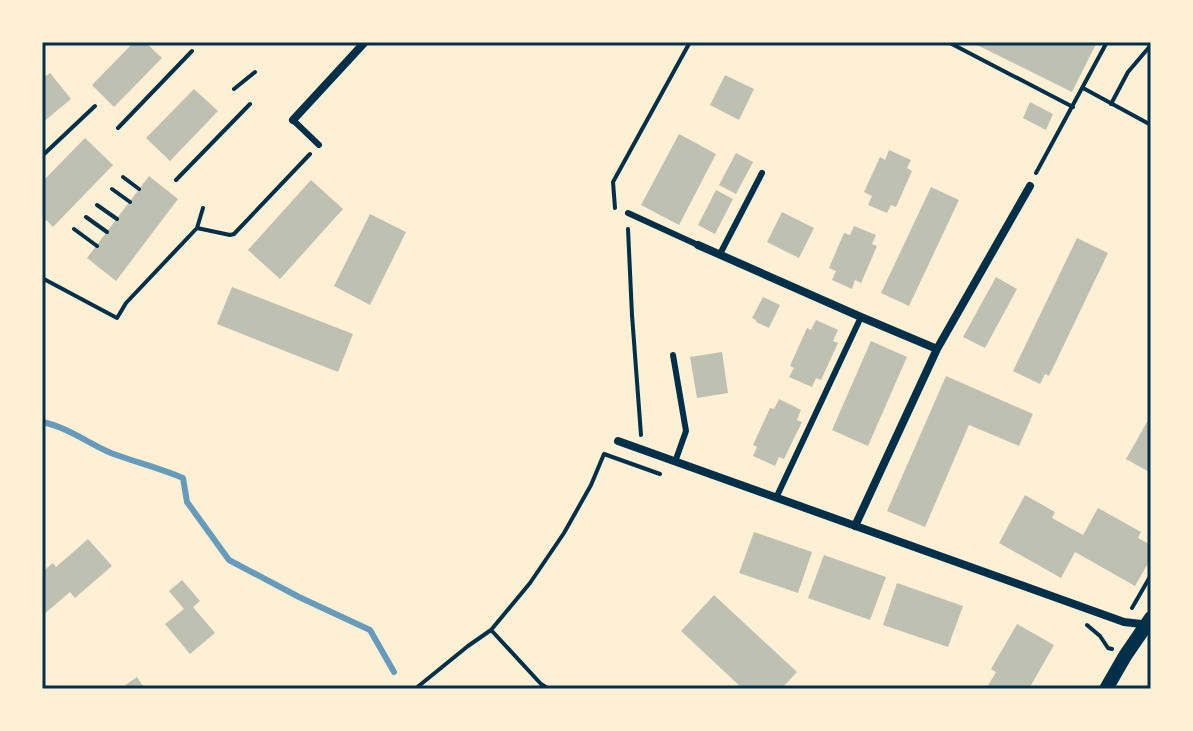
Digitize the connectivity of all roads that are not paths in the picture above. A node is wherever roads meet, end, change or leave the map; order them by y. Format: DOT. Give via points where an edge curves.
graph roads {
  1 [pos="365,42"];
  2 [pos="293,120"];
  3 [pos="319,145"];
  4 [pos="762,173"];
  5 [pos="1030,186"];
  6 [pos="628,213"];
  7 [pos="698,245"];
  8 [pos="720,254"];
  9 [pos="861,317"];
  10 [pos="937,349"];
  11 [pos="673,355"];
  12 [pos="618,441"];
  13 [pos="675,462"];
  14 [pos="776,498"];
  15 [pos="855,526"];
  16 [pos="1150,622"];
  17 [pos="1106,689"];
  1 -- 2 [label="street"];
  2 -- 3 [label="lane"];
  4 -- 8 [label="lane"];
  5 -- 10 [label="street"];
  6 -- 7 [label="lane"];
  7 -- 8 [label="street"];
  8 -- 9 [label="street"];
  9 -- 10 [label="street"];
  9 -- 14 [label="lane"];
  10 -- 15 [label="street"];
  11 -- 13 [label="lane" via="686,431"];
  12 -- 13 [label="street"];
  13 -- 14 [label="street"];
  14 -- 15 [label="street"];
  15 -- 16 [label="street" via="1124,622"];
  16 -- 17 [label="street"];
}
